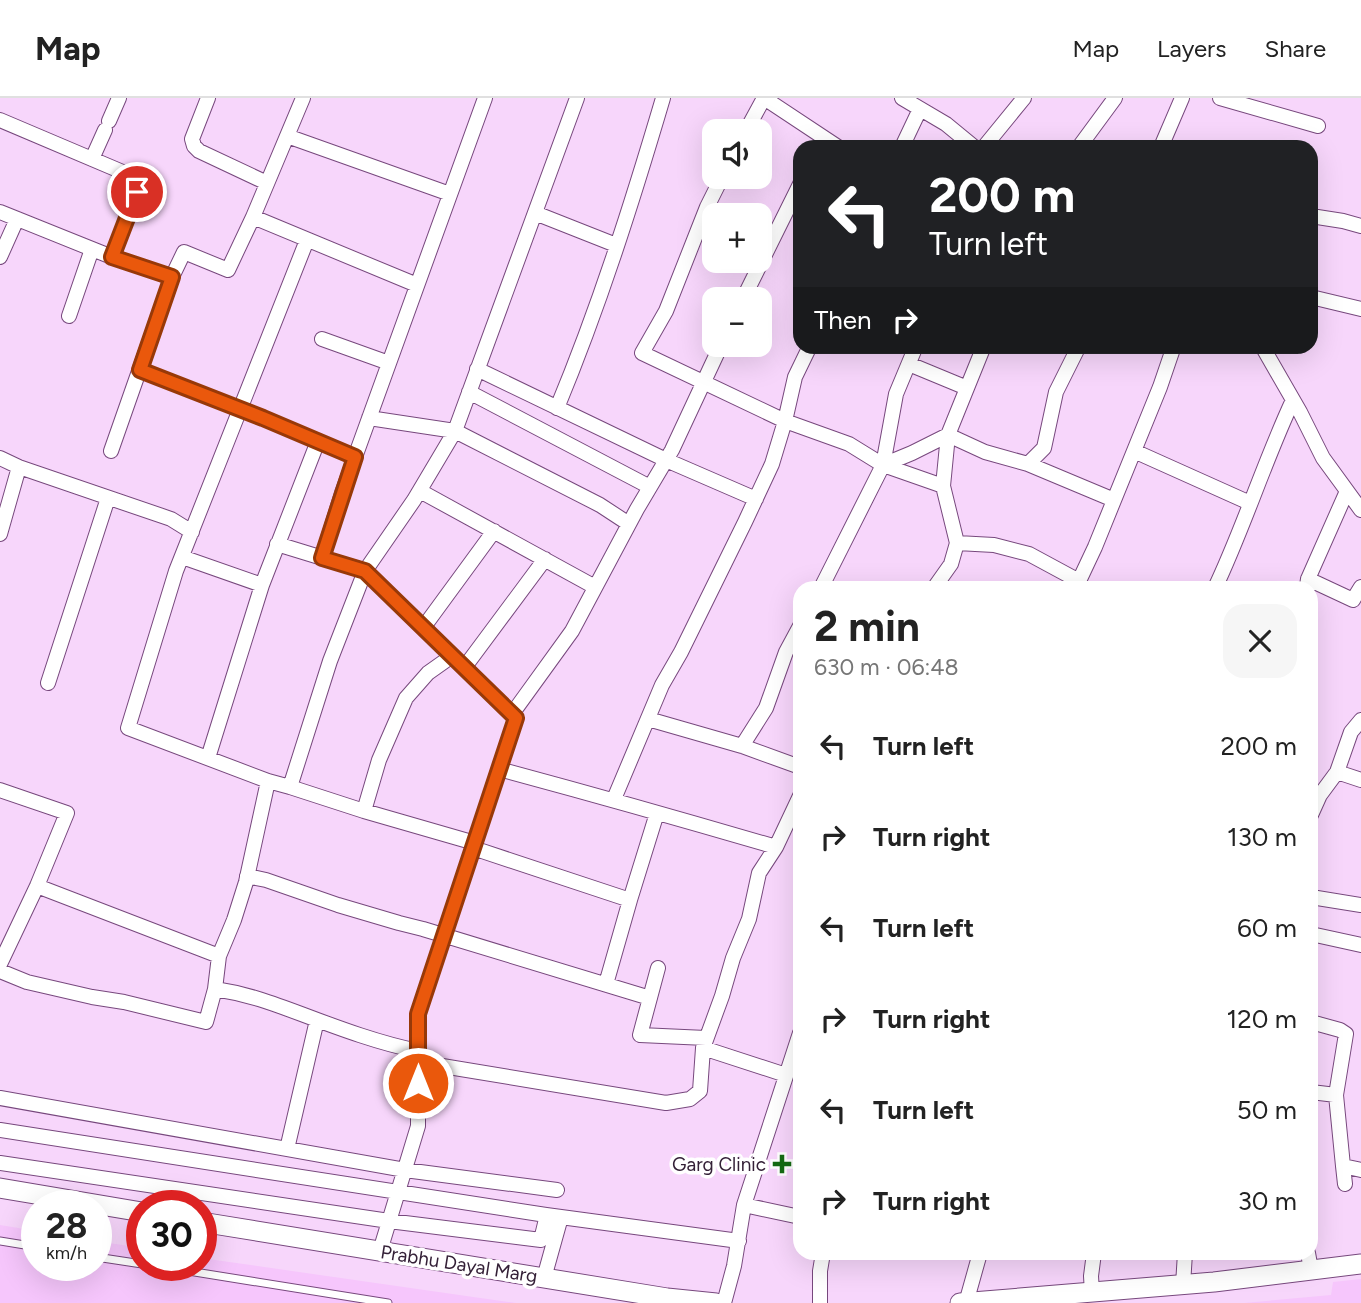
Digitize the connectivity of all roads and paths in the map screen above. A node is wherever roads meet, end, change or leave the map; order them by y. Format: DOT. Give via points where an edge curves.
graph roads {
  1 [pos="119,98"];
  2 [pos="208,98"];
  3 [pos="303,98"];
  4 [pos="485,98"];
  5 [pos="577,98"];
  6 [pos="663,98"];
  7 [pos="764,98"];
  8 [pos="1024,98"];
  9 [pos="1115,98"];
  10 [pos="1182,98"];
  11 [pos="1220,98"];
  12 [pos="904,99"];
  13 [pos="920,109"];
  14 [pos="753,119"];
  15 [pos="0,120"];
  16 [pos="1318,126"];
  17 [pos="287,136"];
  18 [pos="817,140"];
  19 [pos="905,140"];
  20 [pos="965,140"];
  21 [pos="990,140"];
  22 [pos="1084,140"];
  23 [pos="1164,140"];
  24 [pos="92,159"];
  25 [pos="267,183"];
  26 [pos="716,189"];
  27 [pos="450,194"];
  28 [pos="793,198"];
  29 [pos="0,212"];
  30 [pos="535,213"];
  31 [pos="253,217"];
  32 [pos="1318,217"];
  33 [pos="17,219"];
  34 [pos="1361,226"];
  35 [pos="307,240"];
  36 [pos="616,245"];
  37 [pos="92,249"];
  38 [pos="0,257"];
  39 [pos="112,257"];
  40 [pos="172,277"];
  41 [pos="417,285"];
  42 [pos="749,287"];
  43 [pos="1318,300"];
  44 [pos="1361,309"];
  45 [pos="69,316"];
  46 [pos="322,339"];
  47 [pos="806,354"];
  48 [pos="913,354"];
  49 [pos="981,354"];
  50 [pos="1075,354"];
  51 [pos="1171,354"];
  52 [pos="1267,354"];
  53 [pos="715,357"];
  54 [pos="389,363"];
  55 [pos="909,364"];
  56 [pos="477,369"];
  57 [pos="140,370"];
  58 [pos="703,382"];
  59 [pos="967,387"];
  60 [pos="469,392"];
  61 [pos="1293,400"];
  62 [pos="557,408"];
  63 [pos="241,410"];
  64 [pos="369,418"];
  65 [pos="785,421"];
  66 [pos="455,431"];
  67 [pos="948,435"];
  68 [pos="318,441"];
  69 [pos="111,451"];
  70 [pos="1134,451"];
  71 [pos="355,457"];
  72 [pos="0,458"];
  73 [pos="666,460"];
  74 [pos="1028,464"];
  75 [pos="883,465"];
  76 [pos="19,467"];
  77 [pos="650,486"];
  78 [pos="943,486"];
  79 [pos="420,491"];
  80 [pos="1347,491"];
  81 [pos="108,498"];
  82 [pos="756,499"];
  83 [pos="1114,500"];
  84 [pos="1250,503"];
  85 [pos="1361,510"];
  86 [pos="629,524"];
  87 [pos="494,531"];
  88 [pos="192,532"];
  89 [pos="0,534"];
  90 [pos="957,543"];
  91 [pos="277,544"];
  92 [pos="182,557"];
  93 [pos="322,558"];
  94 [pos="545,559"];
  95 [pos="365,571"];
  96 [pos="825,581"];
  97 [pos="939,581"];
  98 [pos="1217,581"];
  99 [pos="1308,581"];
  100 [pos="262,585"];
  101 [pos="595,587"];
  102 [pos="1318,587"];
  103 [pos="1361,587"];
  104 [pos="1357,602"];
  105 [pos="423,628"];
  106 [pos="793,639"];
  107 [pos="452,656"];
  108 [pos="464,668"];
  109 [pos="48,683"];
  110 [pos="512,714"];
  111 [pos="648,719"];
  112 [pos="1361,720"];
  113 [pos="742,746"];
  114 [pos="208,758"];
  115 [pos="793,764"];
  116 [pos="499,769"];
  117 [pos="1337,772"];
  118 [pos="1361,780"];
  119 [pos="268,781"];
  120 [pos="290,787"];
  121 [pos="0,790"];
  122 [pos="614,799"];
  123 [pos="1318,799"];
  124 [pos="364,811"];
  125 [pos="793,811"];
  126 [pos="657,813"];
  127 [pos="474,845"];
  128 [pos="776,847"];
  129 [pos="247,876"];
  130 [pos="37,886"];
  131 [pos="1318,898"];
  132 [pos="630,900"];
  133 [pos="1361,905"];
  134 [pos="444,936"];
  135 [pos="1318,936"];
  136 [pos="1361,945"];
  137 [pos="219,956"];
  138 [pos="0,964"];
  139 [pos="657,968"];
  140 [pos="0,971"];
  141 [pos="606,984"];
  142 [pos="215,989"];
  143 [pos="650,998"];
  144 [pos="317,1020"];
  145 [pos="1318,1024"];
  146 [pos="705,1043"];
  147 [pos="793,1054"];
  148 [pos="418,1056"];
  149 [pos="786,1075"];
  150 [pos="1318,1093"];
  151 [pos="1336,1094"];
  152 [pos="0,1098"];
  153 [pos="0,1130"];
  154 [pos="287,1149"];
  155 [pos="0,1163"];
  156 [pos="1343,1167"];
  157 [pos="405,1170"];
  158 [pos="1361,1170"];
  159 [pos="1346,1184"];
  160 [pos="0,1188"];
  161 [pos="557,1190"];
  162 [pos="398,1192"];
  163 [pos="744,1205"];
  164 [pos="126,1209"];
  165 [pos="554,1216"];
  166 [pos="793,1216"];
  167 [pos="389,1221"];
  168 [pos="217,1225"];
  169 [pos="0,1241"];
  170 [pos="738,1241"];
  171 [pos="21,1244"];
  172 [pos="380,1251"];
  173 [pos="822,1260"];
  174 [pos="978,1260"];
  175 [pos="1093,1260"];
  176 [pos="1185,1260"];
  177 [pos="1309,1262"];
  178 [pos="1361,1264"];
  179 [pos="217,1276"];
  180 [pos="544,1278"];
  181 [pos="1183,1285"];
  182 [pos="1092,1293"];
  183 [pos="388,1303"];
  184 [pos="716,1303"];
  185 [pos="724,1303"];
  186 [pos="820,1303"];
  187 [pos="960,1303"];
  188 [pos="966,1303"];
  1 -- 24 [label="street"];
  2 -- 25 [label="street" via="192,139 194,146"];
  3 -- 17 [label="street"];
  4 -- 27 [label="street"];
  5 -- 30 [label="street"];
  6 -- 36 [label="street"];
  7 -- 14 [label="street"];
  7 -- 18 [label="street"];
  8 -- 21 [label="street"];
  9 -- 22 [label="street"];
  10 -- 23 [label="street"];
  11 -- 16 [label="street"];
  12 -- 13 [label="street"];
  13 -- 19 [label="street"];
  13 -- 20 [label="street"];
  15 -- 24 [label="street"];
  17 -- 25 [label="street"];
  17 -- 27 [label="street"];
  24 -- 39 [label="street" via="138,183"];
  25 -- 31 [label="street"];
  26 -- 58 [label="street" via="666,311 642,353"];
  27 -- 41 [label="street"];
  28 -- 42 [label="street"];
  29 -- 33 [label="street"];
  30 -- 36 [label="street"];
  30 -- 56 [label="street"];
  31 -- 35 [label="street"];
  31 -- 40 [label="street" via="228,270 184,252"];
  32 -- 34 [label="street"];
  33 -- 37 [label="street"];
  33 -- 38 [label="street"];
  35 -- 41 [label="street"];
  35 -- 63 [label="street"];
  36 -- 62 [label="street"];
  37 -- 39 [label="street"];
  37 -- 45 [label="street"];
  39 -- 40 [label="street"];
  40 -- 57 [label="street"];
  41 -- 54 [label="street"];
  43 -- 44 [label="street"];
  46 -- 54 [label="street"];
  47 -- 65 [label="street" via="795,377"];
  48 -- 55 [label="street"];
  49 -- 59 [label="street"];
  50 -- 74 [label="street" via="1056,392 1044,449"];
  51 -- 70 [label="street"];
  52 -- 61 [label="street"];
  53 -- 58 [label="street"];
  54 -- 64 [label="street"];
  55 -- 59 [label="street"];
  55 -- 75 [label="street" via="896,394"];
  56 -- 60 [label="street"];
  56 -- 62 [label="street"];
  57 -- 63 [label="street"];
  57 -- 69 [label="street"];
  58 -- 65 [label="street"];
  58 -- 73 [label="street"];
  59 -- 67 [label="street"];
  60 -- 66 [label="street"];
  60 -- 77 [label="street"];
  61 -- 80 [label="street" via="1323,458"];
  61 -- 84 [label="street"];
  62 -- 73 [label="street"];
  63 -- 68 [label="street"];
  63 -- 88 [label="street"];
  64 -- 66 [label="street"];
  64 -- 71 [label="street"];
  65 -- 75 [label="street" via="849,444"];
  65 -- 82 [label="street"];
  66 -- 79 [label="street"];
  66 -- 86 [label="street"];
  67 -- 74 [label="street"];
  67 -- 75 [label="street"];
  67 -- 78 [label="street"];
  68 -- 71 [label="street"];
  68 -- 91 [label="street"];
  70 -- 83 [label="street"];
  70 -- 84 [label="street"];
  71 -- 93 [label="street"];
  72 -- 76 [label="street"];
  73 -- 77 [label="street"];
  73 -- 82 [label="street"];
  74 -- 83 [label="street"];
  75 -- 78 [label="street"];
  75 -- 96 [label="street"];
  76 -- 81 [label="street"];
  76 -- 89 [label="street"];
  77 -- 86 [label="street"];
  78 -- 90 [label="street"];
  79 -- 87 [label="street"];
  79 -- 95 [label="street"];
  80 -- 85 [label="street"];
  80 -- 99 [label="street"];
  81 -- 88 [label="street" via="171,519"];
  81 -- 109 [label="street"];
  82 -- 111 [label="street"];
  83 -- 90 [label="street" via="1079,581 1029,554 994,545"];
  84 -- 98 [label="street"];
  86 -- 101 [label="street"];
  87 -- 94 [label="street"];
  87 -- 105 [label="street"];
  88 -- 92 [label="street"];
  90 -- 97 [label="street" via="951,564"];
  91 -- 93 [label="street"];
  91 -- 100 [label="street"];
  92 -- 100 [label="street"];
  92 -- 114 [label="street" via="128,729"];
  93 -- 95 [label="street"];
  94 -- 101 [label="street"];
  94 -- 108 [label="street"];
  95 -- 105 [label="street"];
  95 -- 120 [label="street" via="330,661"];
  100 -- 114 [label="street"];
  101 -- 110 [label="street" via="572,631"];
  102 -- 104 [label="street"];
  103 -- 104 [label="street"];
  105 -- 107 [label="street"];
  106 -- 113 [label="street" via="766,708"];
  107 -- 108 [label="street"];
  107 -- 124 [label="street" via="428,673 406,698 379,760"];
  108 -- 110 [label="street"];
  110 -- 116 [label="street" via="516,718"];
  111 -- 113 [label="street"];
  111 -- 122 [label="street"];
  112 -- 117 [label="street" via="1351,732"];
  113 -- 115 [label="street"];
  114 -- 119 [label="street"];
  116 -- 122 [label="street"];
  116 -- 127 [label="street"];
  117 -- 118 [label="street"];
  117 -- 123 [label="street"];
  119 -- 120 [label="street"];
  119 -- 129 [label="street"];
  120 -- 124 [label="street"];
  121 -- 130 [label="street" via="67,813"];
  122 -- 126 [label="street"];
  124 -- 127 [label="street"];
  125 -- 128 [label="street"];
  126 -- 128 [label="street"];
  126 -- 132 [label="street"];
  127 -- 132 [label="street"];
  127 -- 134 [label="street"];
  128 -- 146 [label="street" via="759,873 749,919"];
  129 -- 134 [label="street"];
  129 -- 137 [label="street"];
  130 -- 137 [label="street"];
  130 -- 138 [label="street"];
  131 -- 133 [label="street"];
  132 -- 141 [label="street"];
  134 -- 141 [label="street"];
  134 -- 148 [label="street" via="418,1014"];
  135 -- 136 [label="street"];
  137 -- 142 [label="street"];
  139 -- 143 [label="street"];
  140 -- 142 [label="street" via="27,982 206,1022"];
  141 -- 143 [label="street"];
  142 -- 144 [label="street" via="264,999"];
  143 -- 146 [label="street" via="640,1035"];
  144 -- 148 [label="street"];
  144 -- 154 [label="street"];
  145 -- 151 [label="street" via="1346,1034"];
  146 -- 148 [label="street" via="699,1091 690,1099 666,1103"];
  146 -- 149 [label="street"];
  147 -- 149 [label="street"];
  148 -- 157 [label="street" via="418,1126"];
  149 -- 163 [label="street"];
  150 -- 151 [label="street"];
  151 -- 156 [label="street"];
  152 -- 154 [label="street"];
  153 -- 162 [label="street"];
  154 -- 157 [label="street"];
  155 -- 167 [label="street"];
  156 -- 158 [label="street"];
  156 -- 159 [label="street"];
  157 -- 161 [label="street"];
  157 -- 162 [label="street"];
  160 -- 164 [label="street"];
  162 -- 165 [label="street"];
  162 -- 167 [label="street"];
  163 -- 166 [label="street"];
  163 -- 170 [label="street"];
  165 -- 167 [label="street" via="541,1240"];
  165 -- 170 [label="street"];
  165 -- 180 [label="street"];
  167 -- 172 [label="street"];
  168 -- 172 [label="street, Prabhu Dayal Marg"];
  169 -- 171 [label="lane"];
  170 -- 185 [label="street"];
  172 -- 180 [label="street, Prabhu Dayal Marg"];
  173 -- 186 [label="street"];
  174 -- 188 [label="street"];
  175 -- 182 [label="street"];
  176 -- 181 [label="street"];
  177 -- 178 [label="street"];
  177 -- 181 [label="street"];
  179 -- 183 [label="lane"];
  180 -- 184 [label="street, Prabhu Dayal Marg"];
  181 -- 182 [label="street"];
  182 -- 188 [label="street"];
  187 -- 188 [label="street"];
}
